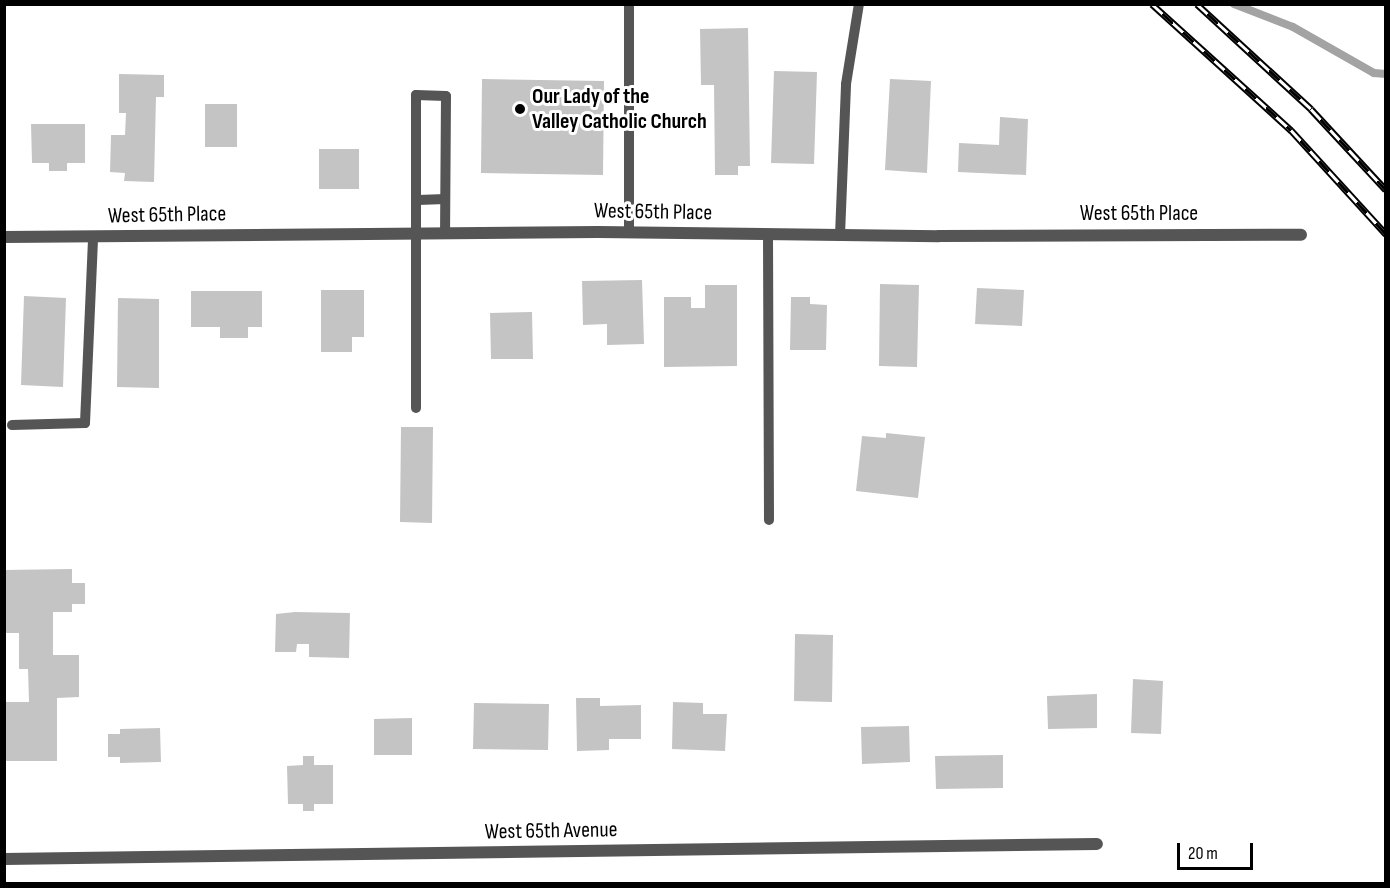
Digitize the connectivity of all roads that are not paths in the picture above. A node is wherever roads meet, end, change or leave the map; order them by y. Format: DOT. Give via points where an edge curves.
graph roads {
  1 [pos="629,4"];
  2 [pos="859,4"];
  3 [pos="445,199"];
  4 [pos="418,200"];
  5 [pos="629,232"];
  6 [pos="445,233"];
  7 [pos="418,234"];
  8 [pos="768,234"];
  9 [pos="1301,234"];
  10 [pos="840,235"];
  11 [pos="4,237"];
  12 [pos="93,237"];
  13 [pos="416,408"];
  14 [pos="12,425"];
  15 [pos="769,520"];
  16 [pos="1097,844"];
  17 [pos="4,859"];
  1 -- 5 [label="lane"];
  2 -- 10 [label="lane" via="846,84"];
  3 -- 4 [label="lane"];
  3 -- 4 [label="lane" via="446,96 416,95"];
  3 -- 6 [label="lane"];
  4 -- 7 [label="lane"];
  5 -- 6 [label="street, West 65th Place"];
  5 -- 8 [label="street, West 65th Place"];
  6 -- 7 [label="street, West 65th Place"];
  7 -- 12 [label="street, West 65th Place"];
  7 -- 13 [label="lane"];
  8 -- 10 [label="street, West 65th Place"];
  8 -- 15 [label="lane"];
  9 -- 10 [label="street, West 65th Place"];
  11 -- 12 [label="street, West 65th Place"];
  12 -- 14 [label="lane" via="85,423"];
  16 -- 17 [label="street, West 65th Avenue"];
}
